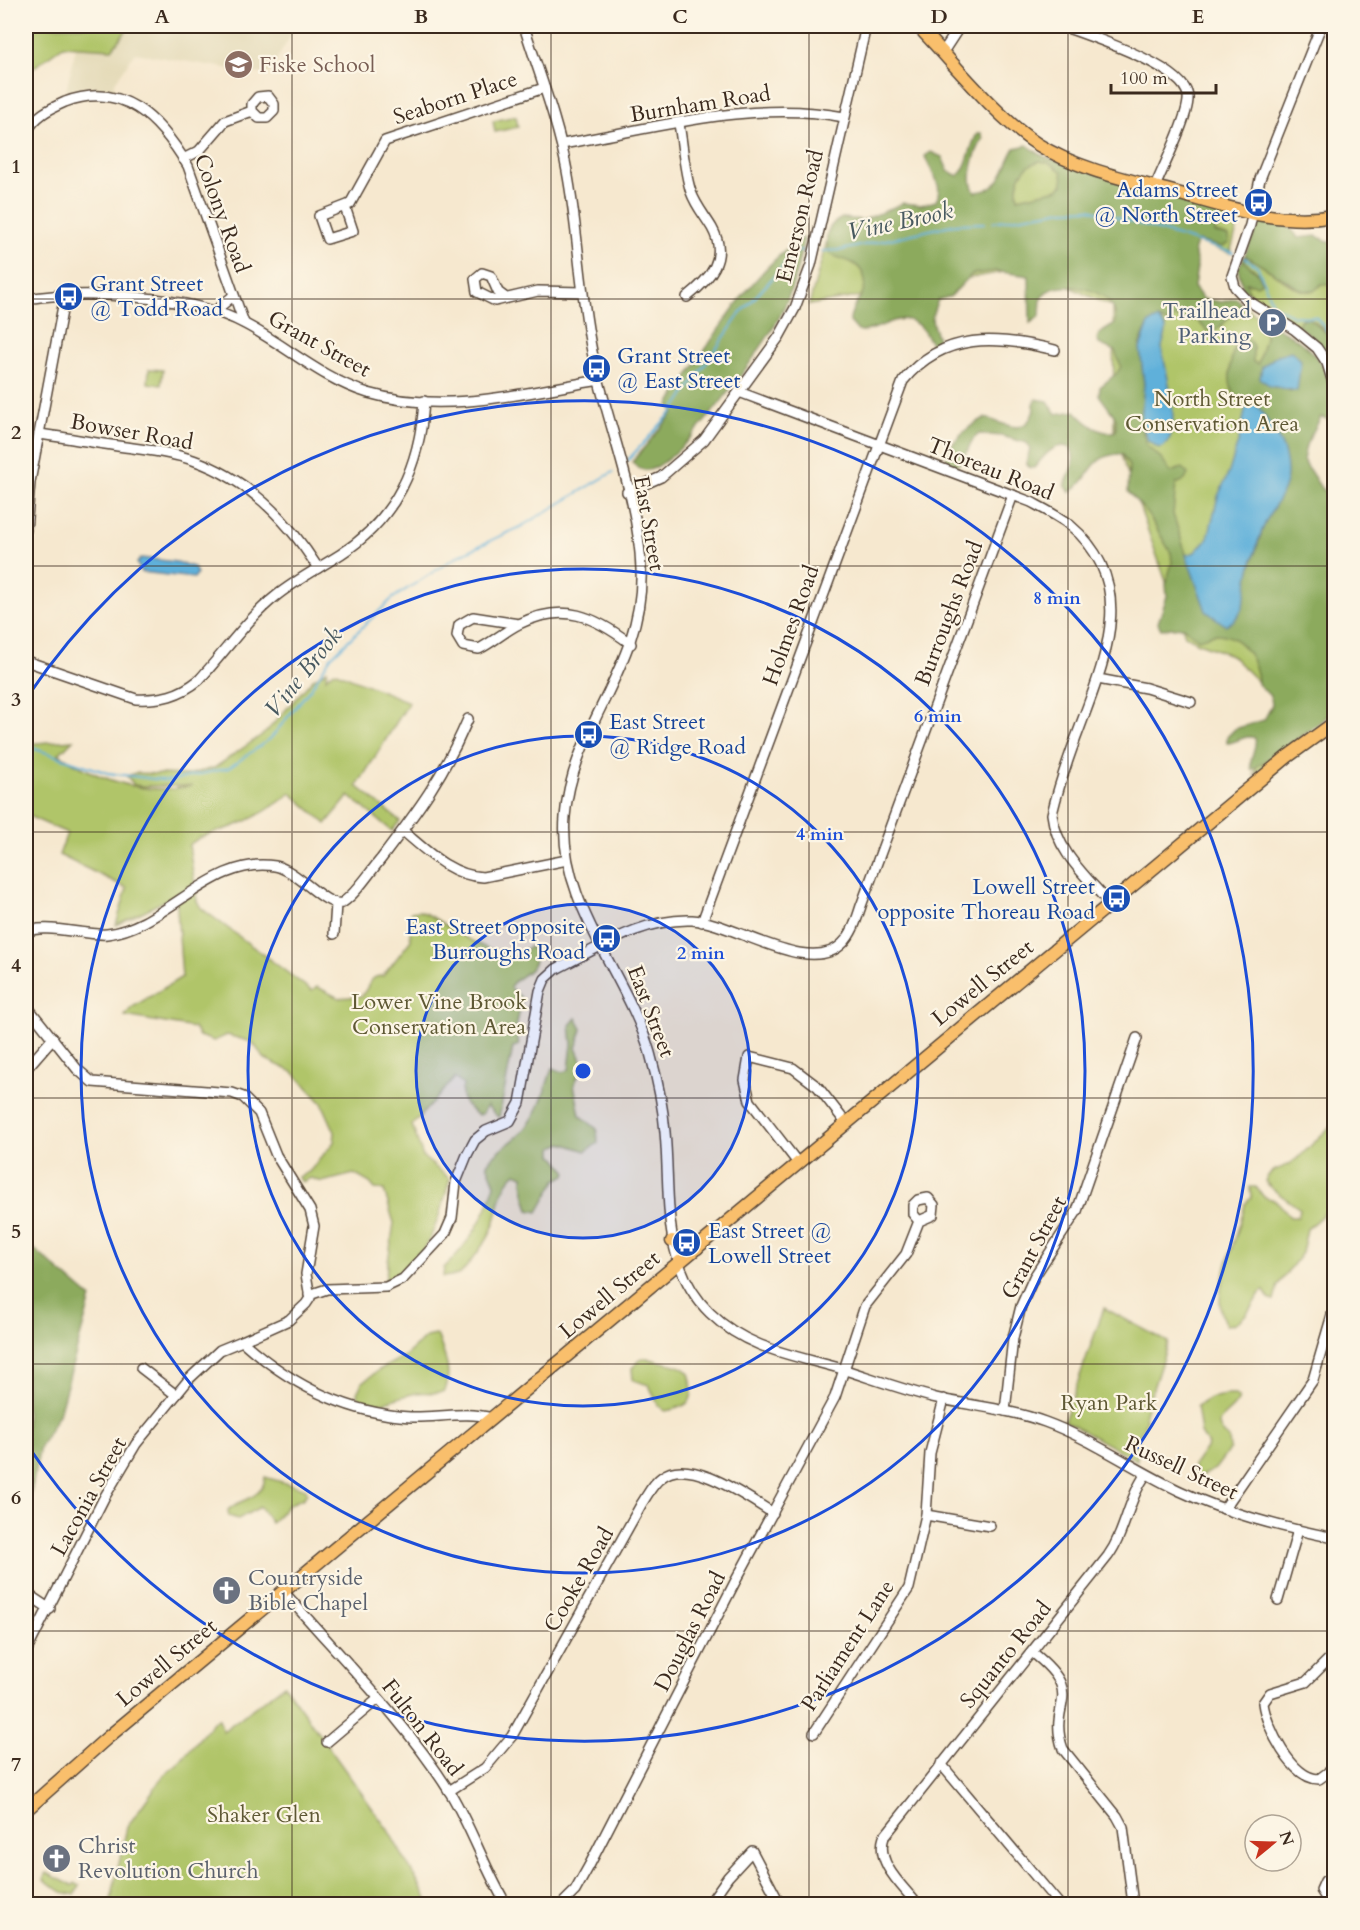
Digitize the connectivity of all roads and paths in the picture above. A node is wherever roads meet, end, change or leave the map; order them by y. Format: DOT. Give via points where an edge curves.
graph roads {
  1 [pos="525,26"];
  2 [pos="866,26"];
  3 [pos="918,26"];
  4 [pos="960,26"];
  5 [pos="1062,26"];
  6 [pos="1321,26"];
  7 [pos="943,52"];
  8 [pos="544,88"];
  9 [pos="252,111"];
  10 [pos="844,117"];
  11 [pos="680,124"];
  12 [pos="26,132"];
  13 [pos="562,144"];
  14 [pos="183,159"];
  15 [pos="1155,188"];
  16 [pos="345,207"];
  17 [pos="1252,213"];
  18 [pos="1335,216"];
  19 [pos="582,292"];
  20 [pos="65,295"];
  21 [pos="233,296"];
  22 [pos="687,297"];
  23 [pos="506,298"];
  24 [pos="26,299"];
  25 [pos="215,311"];
  26 [pos="243,323"];
  27 [pos="1055,350"];
  28 [pos="599,380"];
  29 [pos="1335,386"];
  30 [pos="739,393"];
  31 [pos="424,401"];
  32 [pos="39,434"];
  33 [pos="879,445"];
  34 [pos="627,492"];
  35 [pos="1013,495"];
  36 [pos="26,530"];
  37 [pos="318,568"];
  38 [pos="519,624"];
  39 [pos="631,644"];
  40 [pos="26,661"];
  41 [pos="1098,679"];
  42 [pos="1191,702"];
  43 [pos="468,719"];
  44 [pos="1335,723"];
  45 [pos="403,831"];
  46 [pos="567,860"];
  47 [pos="336,904"];
  48 [pos="1110,904"];
  49 [pos="26,914"];
  50 [pos="702,922"];
  51 [pos="28,932"];
  52 [pos="334,934"];
  53 [pos="603,947"];
  54 [pos="26,1005"];
  55 [pos="52,1038"];
  56 [pos="1137,1038"];
  57 [pos="26,1069"];
  58 [pos="846,1123"];
  59 [pos="798,1163"];
  60 [pos="919,1221"];
  61 [pos="672,1241"];
  62 [pos="698,1248"];
  63 [pos="678,1264"];
  64 [pos="309,1295"];
  65 [pos="1335,1308"];
  66 [pos="242,1341"];
  67 [pos="141,1368"];
  68 [pos="845,1371"];
  69 [pos="914,1392"];
  70 [pos="176,1395"];
  71 [pos="944,1399"];
  72 [pos="1005,1411"];
  73 [pos="492,1418"];
  74 [pos="1146,1474"];
  75 [pos="1224,1509"];
  76 [pos="773,1513"];
  77 [pos="926,1515"];
  78 [pos="990,1526"];
  79 [pos="1298,1530"];
  80 [pos="1335,1538"];
  81 [pos="284,1592"];
  82 [pos="26,1593"];
  83 [pos="1278,1600"];
  84 [pos="50,1608"];
  85 [pos="26,1652"];
  86 [pos="1032,1652"];
  87 [pos="1335,1654"];
  88 [pos="378,1699"];
  89 [pos="814,1734"];
  90 [pos="327,1742"];
  91 [pos="941,1764"];
  92 [pos="1335,1768"];
  93 [pos="449,1791"];
  94 [pos="26,1810"];
  95 [pos="1335,1880"];
  96 [pos="1335,1898"];
  97 [pos="506,1905"];
  98 [pos="562,1905"];
  99 [pos="709,1905"];
  100 [pos="780,1905"];
  101 [pos="917,1905"];
  102 [pos="1059,1905"];
  103 [pos="1133,1905"];
  1 -- 8 [label="street, East Street"];
  2 -- 10 [label="street, Emerson Road"];
  3 -- 7 [label="main road"];
  4 -- 7 [label="street"];
  5 -- 15 [label="street" via="1144,59 1185,85 1188,98 1184,120"];
  6 -- 17 [label="street" via="1266,162"];
  7 -- 15 [label="main road" via="1036,143 1074,162"];
  8 -- 13 [label="street, East Street"];
  8 -- 16 [label="street, Seaborn Place" via="385,141 353,200"];
  9 -- 14 [label="street" via="225,121 199,151"];
  10 -- 11 [label="street, Burnham Road" via="801,110 760,111"];
  10 -- 30 [label="street, Emerson Road" via="807,277 779,337"];
  11 -- 13 [label="street, Burnham Road"];
  11 -- 22 [label="street" via="691,192 720,248 712,274"];
  12 -- 14 [label="street, Colony Road" via="46,110 85,96 106,94 140,110 163,131"];
  13 -- 19 [label="street, East Street"];
  14 -- 21 [label="street, Colony Road"];
  15 -- 17 [label="main road"];
  17 -- 18 [label="main road" via="1290,219"];
  17 -- 29 [label="street" via="1233,270 1234,285 1246,300 1317,348"];
  19 -- 23 [label="street" via="538,291"];
  19 -- 28 [label="street, East Street"];
  20 -- 24 [label="street, Grant Street"];
  20 -- 25 [label="street, Grant Street" via="143,299"];
  20 -- 32 [label="street"];
  21 -- 25 [label="street, Colony Road"];
  21 -- 26 [label="street, Colony Road"];
  25 -- 26 [label="street, Grant Street"];
  26 -- 31 [label="street, Grant Street" via="354,387 394,399"];
  27 -- 33 [label="street, Holmes Road" via="1021,341 979,340 934,353 916,365 903,381"];
  28 -- 31 [label="street, Grant Street" via="475,400"];
  28 -- 34 [label="street, East Street"];
  30 -- 33 [label="street, Thoreau Road"];
  30 -- 34 [label="street, Emerson Road" via="704,440 684,458 661,477"];
  31 -- 37 [label="street" via="413,466 397,501 365,537"];
  32 -- 36 [label="street"];
  32 -- 37 [label="street, Bowser Road" via="169,454 204,465 231,478 272,508 302,542"];
  33 -- 35 [label="street, Thoreau Road"];
  33 -- 50 [label="street, Holmes Road"];
  34 -- 39 [label="street, East Street" via="642,577"];
  35 -- 41 [label="street, Thoreau Road" via="1071,526 1105,576 1111,629"];
  35 -- 50 [label="street, Burroughs Road" via="852,930 843,943 829,953 809,955"];
  37 -- 40 [label="street" via="274,598 199,680 169,697 136,699"];
  38 -- 38 [label="street" via="473,616 459,625 457,636 468,649 479,649"];
  38 -- 39 [label="street" via="550,614 573,613 596,619"];
  39 -- 46 [label="street, East Street" via="577,758 566,800"];
  41 -- 42 [label="street"];
  41 -- 48 [label="street, Thoreau Road" via="1052,814 1060,845"];
  43 -- 45 [label="street" via="435,786"];
  44 -- 48 [label="main road, Lowell Street" via="1287,757"];
  45 -- 46 [label="street" via="449,867 473,876"];
  45 -- 47 [label="street" via="358,887 344,902"];
  46 -- 53 [label="street, East Street" via="580,901"];
  47 -- 51 [label="street" via="290,872 249,866 224,874 120,931"];
  47 -- 52 [label="street"];
  48 -- 58 [label="main road, Lowell Street"];
  49 -- 51 [label="street"];
  50 -- 53 [label="street, Burroughs Road" via="653,924"];
  53 -- 61 [label="street, East Street" via="651,1054 665,1133"];
  53 -- 64 [label="street, Burroughs Road" via="556,969 545,979 533,1019 520,1103 510,1121 486,1131 467,1155 456,1182 452,1218 445,1234 403,1279 386,1287 327,1289"];
  54 -- 55 [label="street"];
  55 -- 57 [label="street"];
  55 -- 64 [label="street" via="77,1070 92,1082 216,1090 243,1097 252,1105 313,1219 315,1233 306,1274"];
  56 -- 72 [label="street, Grant Street" via="1077,1211 1034,1277 1021,1306 1013,1338"];
  58 -- 59 [label="main road, Lowell Street"];
  58 -- 59 [label="street" via="818,1087 793,1068 749,1057 745,1080 750,1101"];
  59 -- 62 [label="main road, Lowell Street"];
  60 -- 68 [label="street, Douglas Road" via="906,1254 864,1306"];
  61 -- 62 [label="main road"];
  61 -- 63 [label="street, East Street"];
  62 -- 63 [label="main road, Lowell Street"];
  63 -- 68 [label="street, East Street" via="707,1311 726,1327 766,1349"];
  63 -- 73 [label="main road, Lowell Street"];
  64 -- 66 [label="street, Laconia Street" via="306,1304 289,1320"];
  65 -- 75 [label="street" via="1313,1380"];
  66 -- 70 [label="street, Laconia Street" via="220,1350"];
  66 -- 73 [label="street" via="283,1373 333,1401 358,1409 409,1417"];
  67 -- 70 [label="street"];
  68 -- 69 [label="street, East Street"];
  68 -- 76 [label="street, Douglas Road"];
  69 -- 71 [label="street, Russell Street"];
  70 -- 84 [label="street, Laconia Street" via="126,1460"];
  71 -- 72 [label="street, Russell Street"];
  71 -- 77 [label="street, Parliament Lane" via="930,1453"];
  72 -- 74 [label="street, Russell Street" via="1055,1426"];
  73 -- 81 [label="main road, Lowell Street"];
  74 -- 75 [label="street, Russell Street"];
  74 -- 86 [label="street, Squanto Road" via="1117,1544"];
  75 -- 79 [label="street, Russell Street"];
  76 -- 93 [label="street, Cooke Road" via="728,1486 689,1469 662,1476 642,1503 512,1736 485,1768"];
  76 -- 98 [label="street, Douglas Road" via="589,1866"];
  77 -- 78 [label="street"];
  77 -- 89 [label="street, Parliament Lane" via="909,1588"];
  79 -- 80 [label="street, Russell Street"];
  79 -- 83 [label="street"];
  81 -- 88 [label="street, Fulton Road"];
  81 -- 94 [label="main road, Lowell Street"];
  82 -- 84 [label="street"];
  84 -- 85 [label="street, Laconia Street"];
  86 -- 91 [label="street, Squanto Road"];
  86 -- 103 [label="street" via="1054,1670 1062,1683 1063,1749 1121,1823"];
  87 -- 92 [label="street" via="1306,1682 1264,1698 1266,1716 1300,1772 1316,1780"];
  88 -- 90 [label="street"];
  88 -- 93 [label="street, Fulton Road"];
  91 -- 101 [label="street, Squanto Road" via="882,1841 887,1867"];
  91 -- 102 [label="street"];
  93 -- 97 [label="street, Fulton Road"];
  95 -- 96 [label="street" via="1325,1881 1321,1888 1324,1897"];
  99 -- 100 [label="street" via="752,1851"];
}
